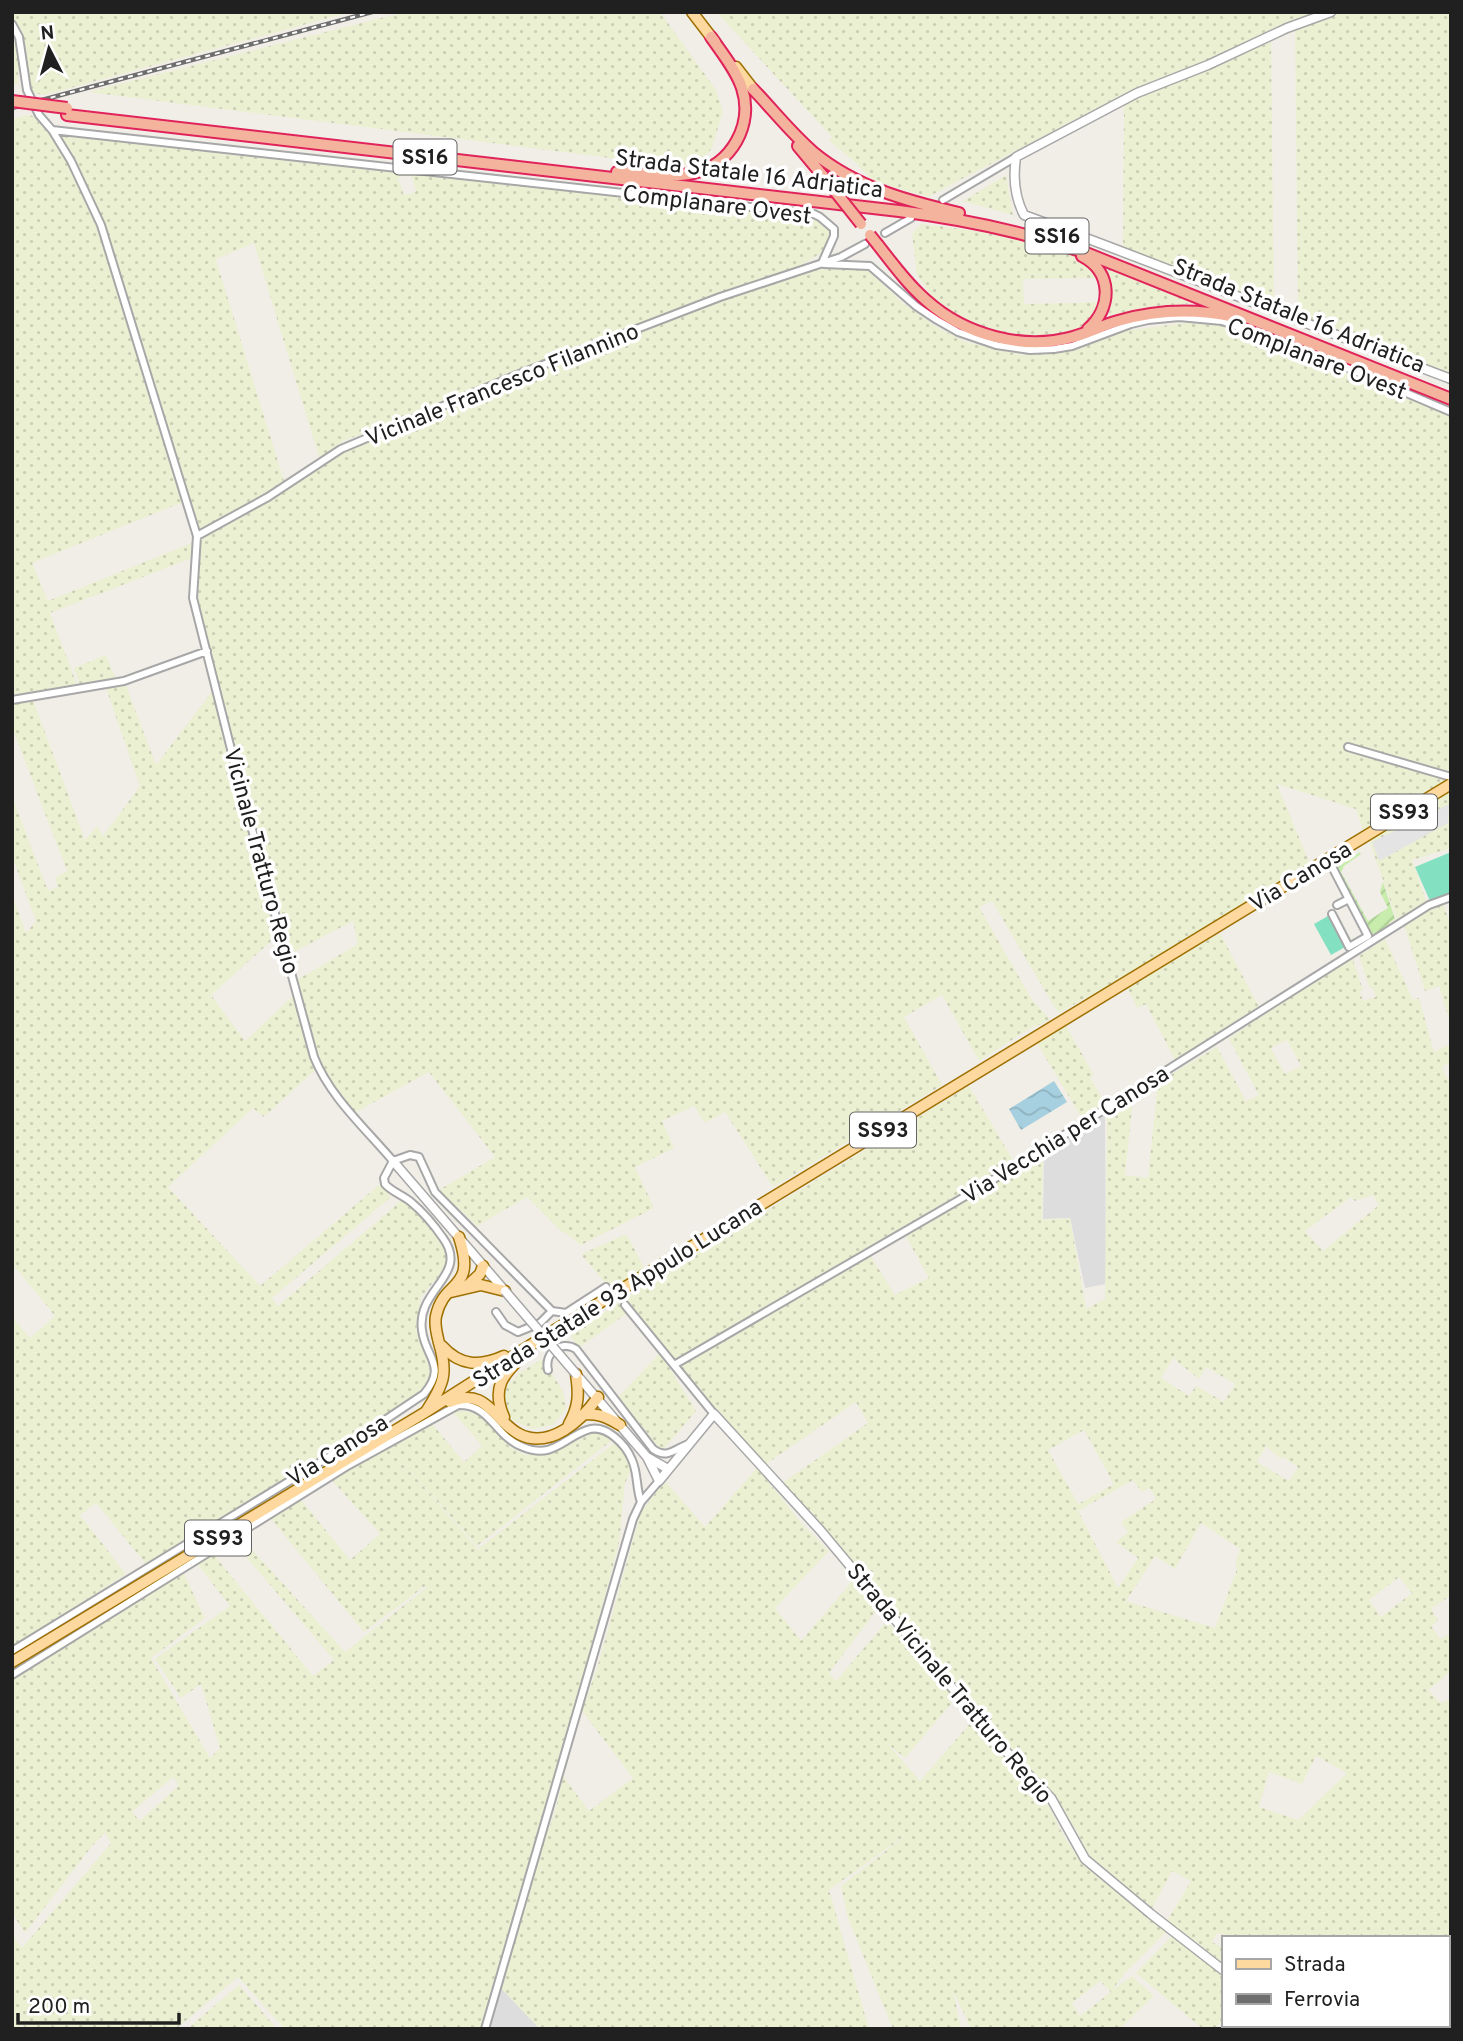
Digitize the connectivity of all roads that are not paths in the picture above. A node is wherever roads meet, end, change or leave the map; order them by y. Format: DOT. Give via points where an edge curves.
graph roads {
  1 [pos="692,12"];
  2 [pos="1331,12"];
  3 [pos="12,24"];
  4 [pos="711,37"];
  5 [pos="753,89"];
  6 [pos="12,101"];
  7 [pos="12,108"];
  8 [pos="67,111"];
  9 [pos="52,130"];
  10 [pos="1016,157"];
  11 [pos="617,172"];
  12 [pos="943,200"];
  13 [pos="959,213"];
  14 [pos="911,218"];
  15 [pos="1016,232"];
  16 [pos="884,233"];
  17 [pos="867,240"];
  18 [pos="822,264"];
  19 [pos="1083,333"];
  20 [pos="1295,335"];
  21 [pos="1451,379"];
  22 [pos="1451,391"];
  23 [pos="1451,399"];
  24 [pos="1451,412"];
  25 [pos="197,536"];
  26 [pos="207,650"];
  27 [pos="12,700"];
  28 [pos="1348,747"];
  29 [pos="1451,777"];
  30 [pos="1451,784"];
  31 [pos="1328,859"];
  32 [pos="1451,897"];
  33 [pos="1349,899"];
  34 [pos="1337,905"];
  35 [pos="1332,914"];
  36 [pos="1221,924"];
  37 [pos="393,1161"];
  38 [pos="459,1237"];
  39 [pos="483,1266"];
  40 [pos="464,1283"];
  41 [pos="606,1287"];
  42 [pos="505,1291"];
  43 [pos="625,1305"];
  44 [pos="552,1311"];
  45 [pos="496,1312"];
  46 [pos="545,1336"];
  47 [pos="440,1344"];
  48 [pos="674,1365"];
  49 [pos="548,1370"];
  50 [pos="576,1374"];
  51 [pos="597,1397"];
  52 [pos="581,1412"];
  53 [pos="424,1413"];
  54 [pos="714,1414"];
  55 [pos="507,1424"];
  56 [pos="620,1425"];
  57 [pos="689,1444"];
  58 [pos="647,1457"];
  59 [pos="668,1469"];
  60 [pos="659,1481"];
  61 [pos="641,1502"];
  62 [pos="12,1651"];
  63 [pos="12,1662"];
  64 [pos="12,1675"];
  65 [pos="1222,1969"];
  66 [pos="485,2029"];
  1 -- 4 [label="main road"];
  2 -- 10 [label="street" via="1137,93"];
  3 -- 9 [label="street" via="19,37 27,90"];
  4 -- 5 [label="main road"];
  4 -- 11 [label="highway, SS16" via="743,92 744,119 734,146 719,161 693,173"];
  5 -- 13 [label="highway, SS16" via="809,148 846,175 895,196"];
  5 -- 17 [label="highway, SS16, bridge" via="861,225"];
  6 -- 8 [label="highway, Strada Statale 16 Adriatica / SS16, bridge"];
  7 -- 8 [label="highway, Strada Statale 16 Adriatica / SS16"];
  8 -- 11 [label="highway, Strada Statale 16 Adriatica / SS16"];
  8 -- 15 [label="highway, Strada Statale 16 Adriatica / SS16" via="936,216"];
  9 -- 18 [label="street, Complanare Ovest" via="814,214 834,229"];
  9 -- 25 [label="street" via="101,225"];
  10 -- 12 [label="street"];
  10 -- 21 [label="street" via="1014,179 1024,215"];
  11 -- 13 [label="highway, Strada Statale 16 Adriatica / SS16"];
  13 -- 22 [label="highway, Strada Statale 16 Adriatica / SS16" via="1049,233 1099,250"];
  14 -- 16 [label="street"];
  15 -- 19 [label="highway, SS16" via="1084,257 1100,272 1104,306 1098,320"];
  15 -- 20 [label="highway, Strada Statale 16 Adriatica / SS16" via="1086,253"];
  17 -- 18 [label="street, Vicinale Francesco Filannino"];
  17 -- 19 [label="highway, SS16, bridge" via="878,245 926,300 967,327 1022,341 1061,340"];
  18 -- 24 [label="street, Complanare Ovest" via="870,266 937,320 996,345 1054,349 1148,320 1222,321 1310,352"];
  18 -- 25 [label="street, Vicinale Francesco Filannino" via="720,297 540,366 341,449"];
  19 -- 20 [label="highway, SS16" via="1132,317 1184,311 1227,316"];
  20 -- 23 [label="highway, Strada Statale 16 Adriatica / SS16"];
  25 -- 26 [label="street, Vicinale Tratturo Regio" via="193,598"];
  26 -- 27 [label="street" via="124,681"];
  26 -- 37 [label="street, Vicinale Tratturo Regio" via="314,1056 331,1088"];
  28 -- 29 [label="street"];
  30 -- 31 [label="main road, Via Canosa / SS93"];
  31 -- 33 [label="street"];
  31 -- 36 [label="main road, Via Canosa / SS93"];
  32 -- 48 [label="street, Via Vecchia per Canosa" via="1429,905 983,1186"];
  33 -- 34 [label="street"];
  33 -- 35 [label="street" via="1368,936 1349,947"];
  36 -- 46 [label="main road, Strada Statale 93 Appulo Lucana / SS93"];
  37 -- 38 [label="street"];
  37 -- 44 [label="street" via="419,1157 435,1192"];
  37 -- 62 [label="street, Via Canosa" via="385,1184 420,1210 451,1254 450,1269 431,1292 422,1319 424,1339 435,1360 431,1386 340,1450"];
  38 -- 39 [label="street"];
  38 -- 40 [label="main road"];
  39 -- 40 [label="main road"];
  39 -- 42 [label="street"];
  40 -- 42 [label="main road"];
  40 -- 47 [label="main road" via="450,1292 436,1316"];
  41 -- 44 [label="street" via="566,1312"];
  42 -- 50 [label="street, bridge"];
  43 -- 48 [label="street"];
  44 -- 45 [label="street" via="540,1323 519,1332 505,1325"];
  46 -- 47 [label="main road" via="493,1362 476,1364 450,1355"];
  46 -- 53 [label="main road, Strada Statale 93 Appulo Lucana / SS93"];
  46 -- 55 [label="main road" via="505,1373 499,1399"];
  47 -- 53 [label="main road" via="443,1381"];
  48 -- 54 [label="street"];
  49 -- 57 [label="street" via="551,1353 562,1346 576,1349 653,1449 668,1455"];
  50 -- 51 [label="street"];
  50 -- 52 [label="main road"];
  51 -- 52 [label="main road"];
  51 -- 56 [label="street"];
  52 -- 55 [label="main road" via="566,1429 543,1438 517,1433"];
  52 -- 56 [label="main road" via="607,1416"];
  53 -- 55 [label="main road" via="460,1397 487,1404"];
  53 -- 63 [label="main road, Strada Statale 93 Appulo Lucana / SS93"];
  54 -- 57 [label="street"];
  54 -- 65 [label="street, Strada Vicinale Tratturo Regio" via="1051,1798 1085,1859"];
  56 -- 58 [label="street"];
  57 -- 59 [label="street"];
  58 -- 59 [label="street"];
  58 -- 60 [label="street"];
  59 -- 60 [label="street"];
  60 -- 61 [label="street"];
  61 -- 64 [label="street, Via Canosa" via="633,1462 612,1435 596,1428 557,1448 537,1451 505,1438 484,1412 458,1405 349,1465"];
  61 -- 66 [label="street"];
}
